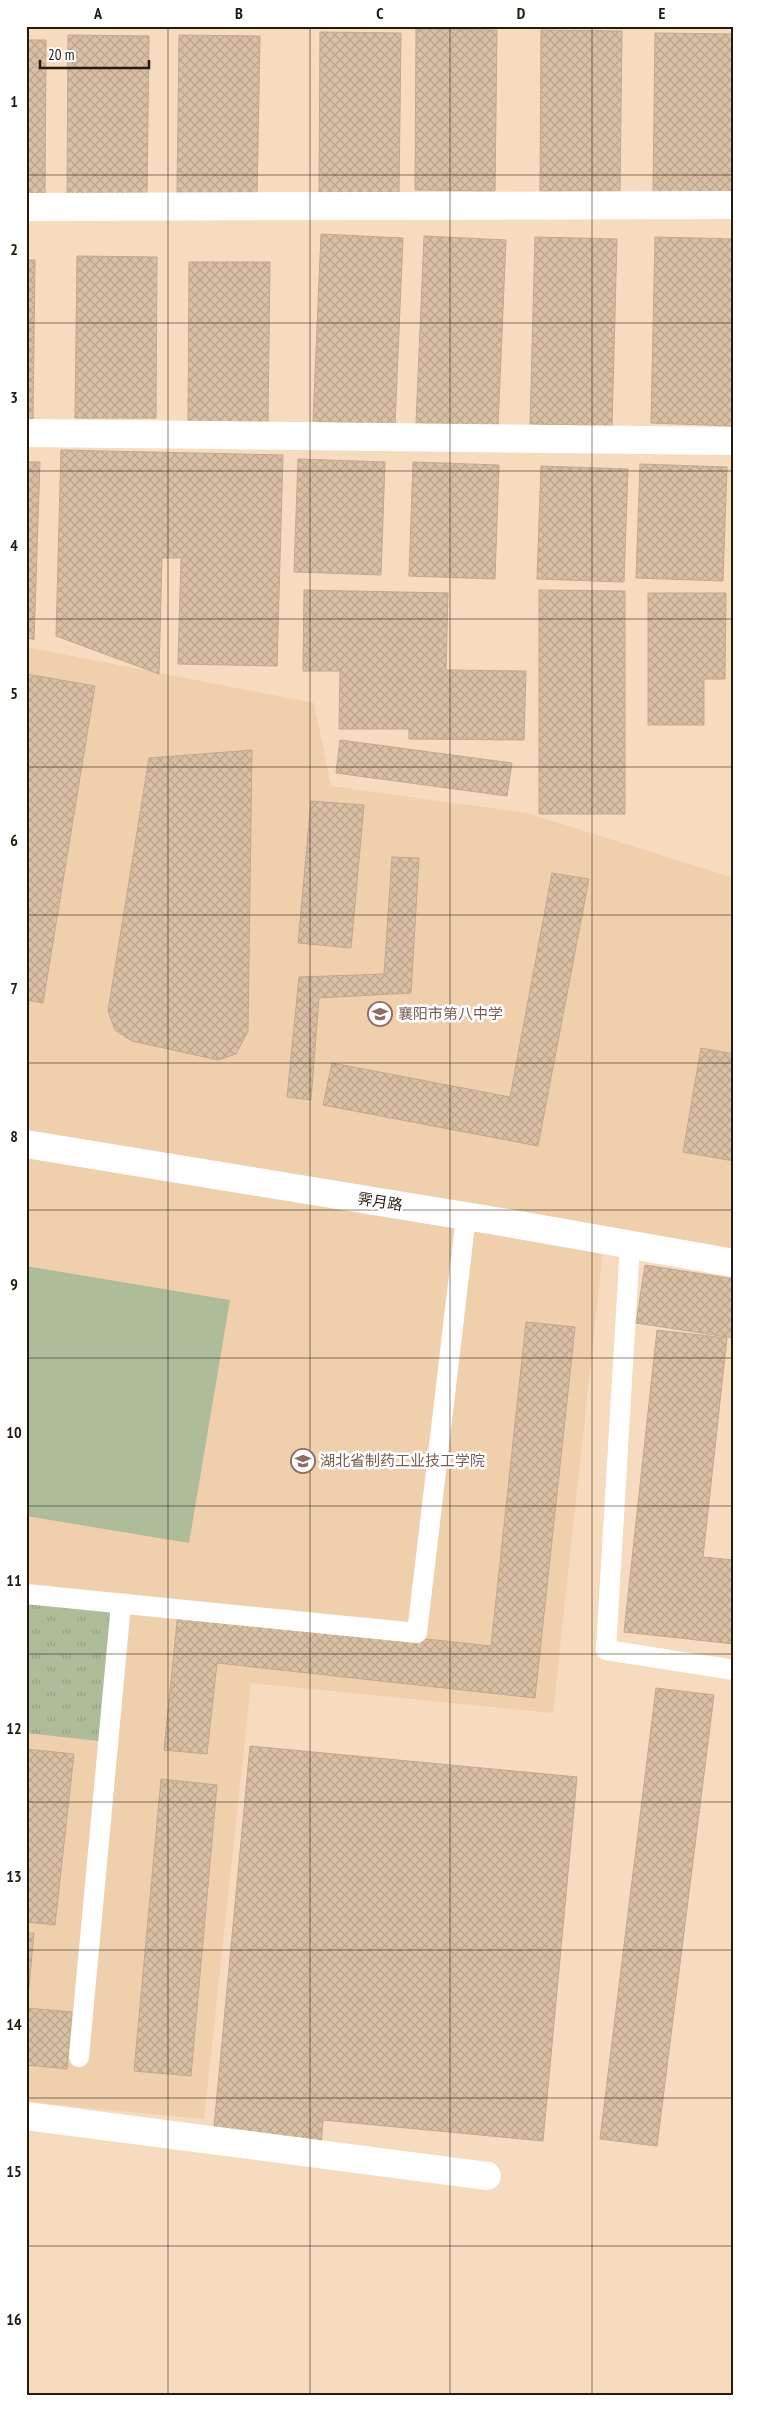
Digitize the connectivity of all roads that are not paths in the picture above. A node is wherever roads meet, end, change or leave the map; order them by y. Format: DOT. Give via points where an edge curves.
graph roads {
  1 [pos="734,205"];
  2 [pos="26,207"];
  3 [pos="26,433"];
  4 [pos="734,441"];
  5 [pos="26,1144"];
  6 [pos="466,1216"];
  7 [pos="630,1245"];
  8 [pos="734,1263"];
  9 [pos="26,1594"];
  10 [pos="122,1604"];
  11 [pos="734,1670"];
  12 [pos="79,2057"];
  13 [pos="26,2116"];
  14 [pos="487,2176"];
  1 -- 2 [label="street"];
  3 -- 4 [label="street"];
  5 -- 6 [label="street, 霁月路"];
  6 -- 7 [label="street, 霁月路"];
  6 -- 10 [label="lane" via="417,1633"];
  7 -- 8 [label="street, 霁月路"];
  7 -- 11 [label="lane" via="606,1650"];
  9 -- 10 [label="lane"];
  10 -- 12 [label="lane"];
  13 -- 14 [label="street"];
}
